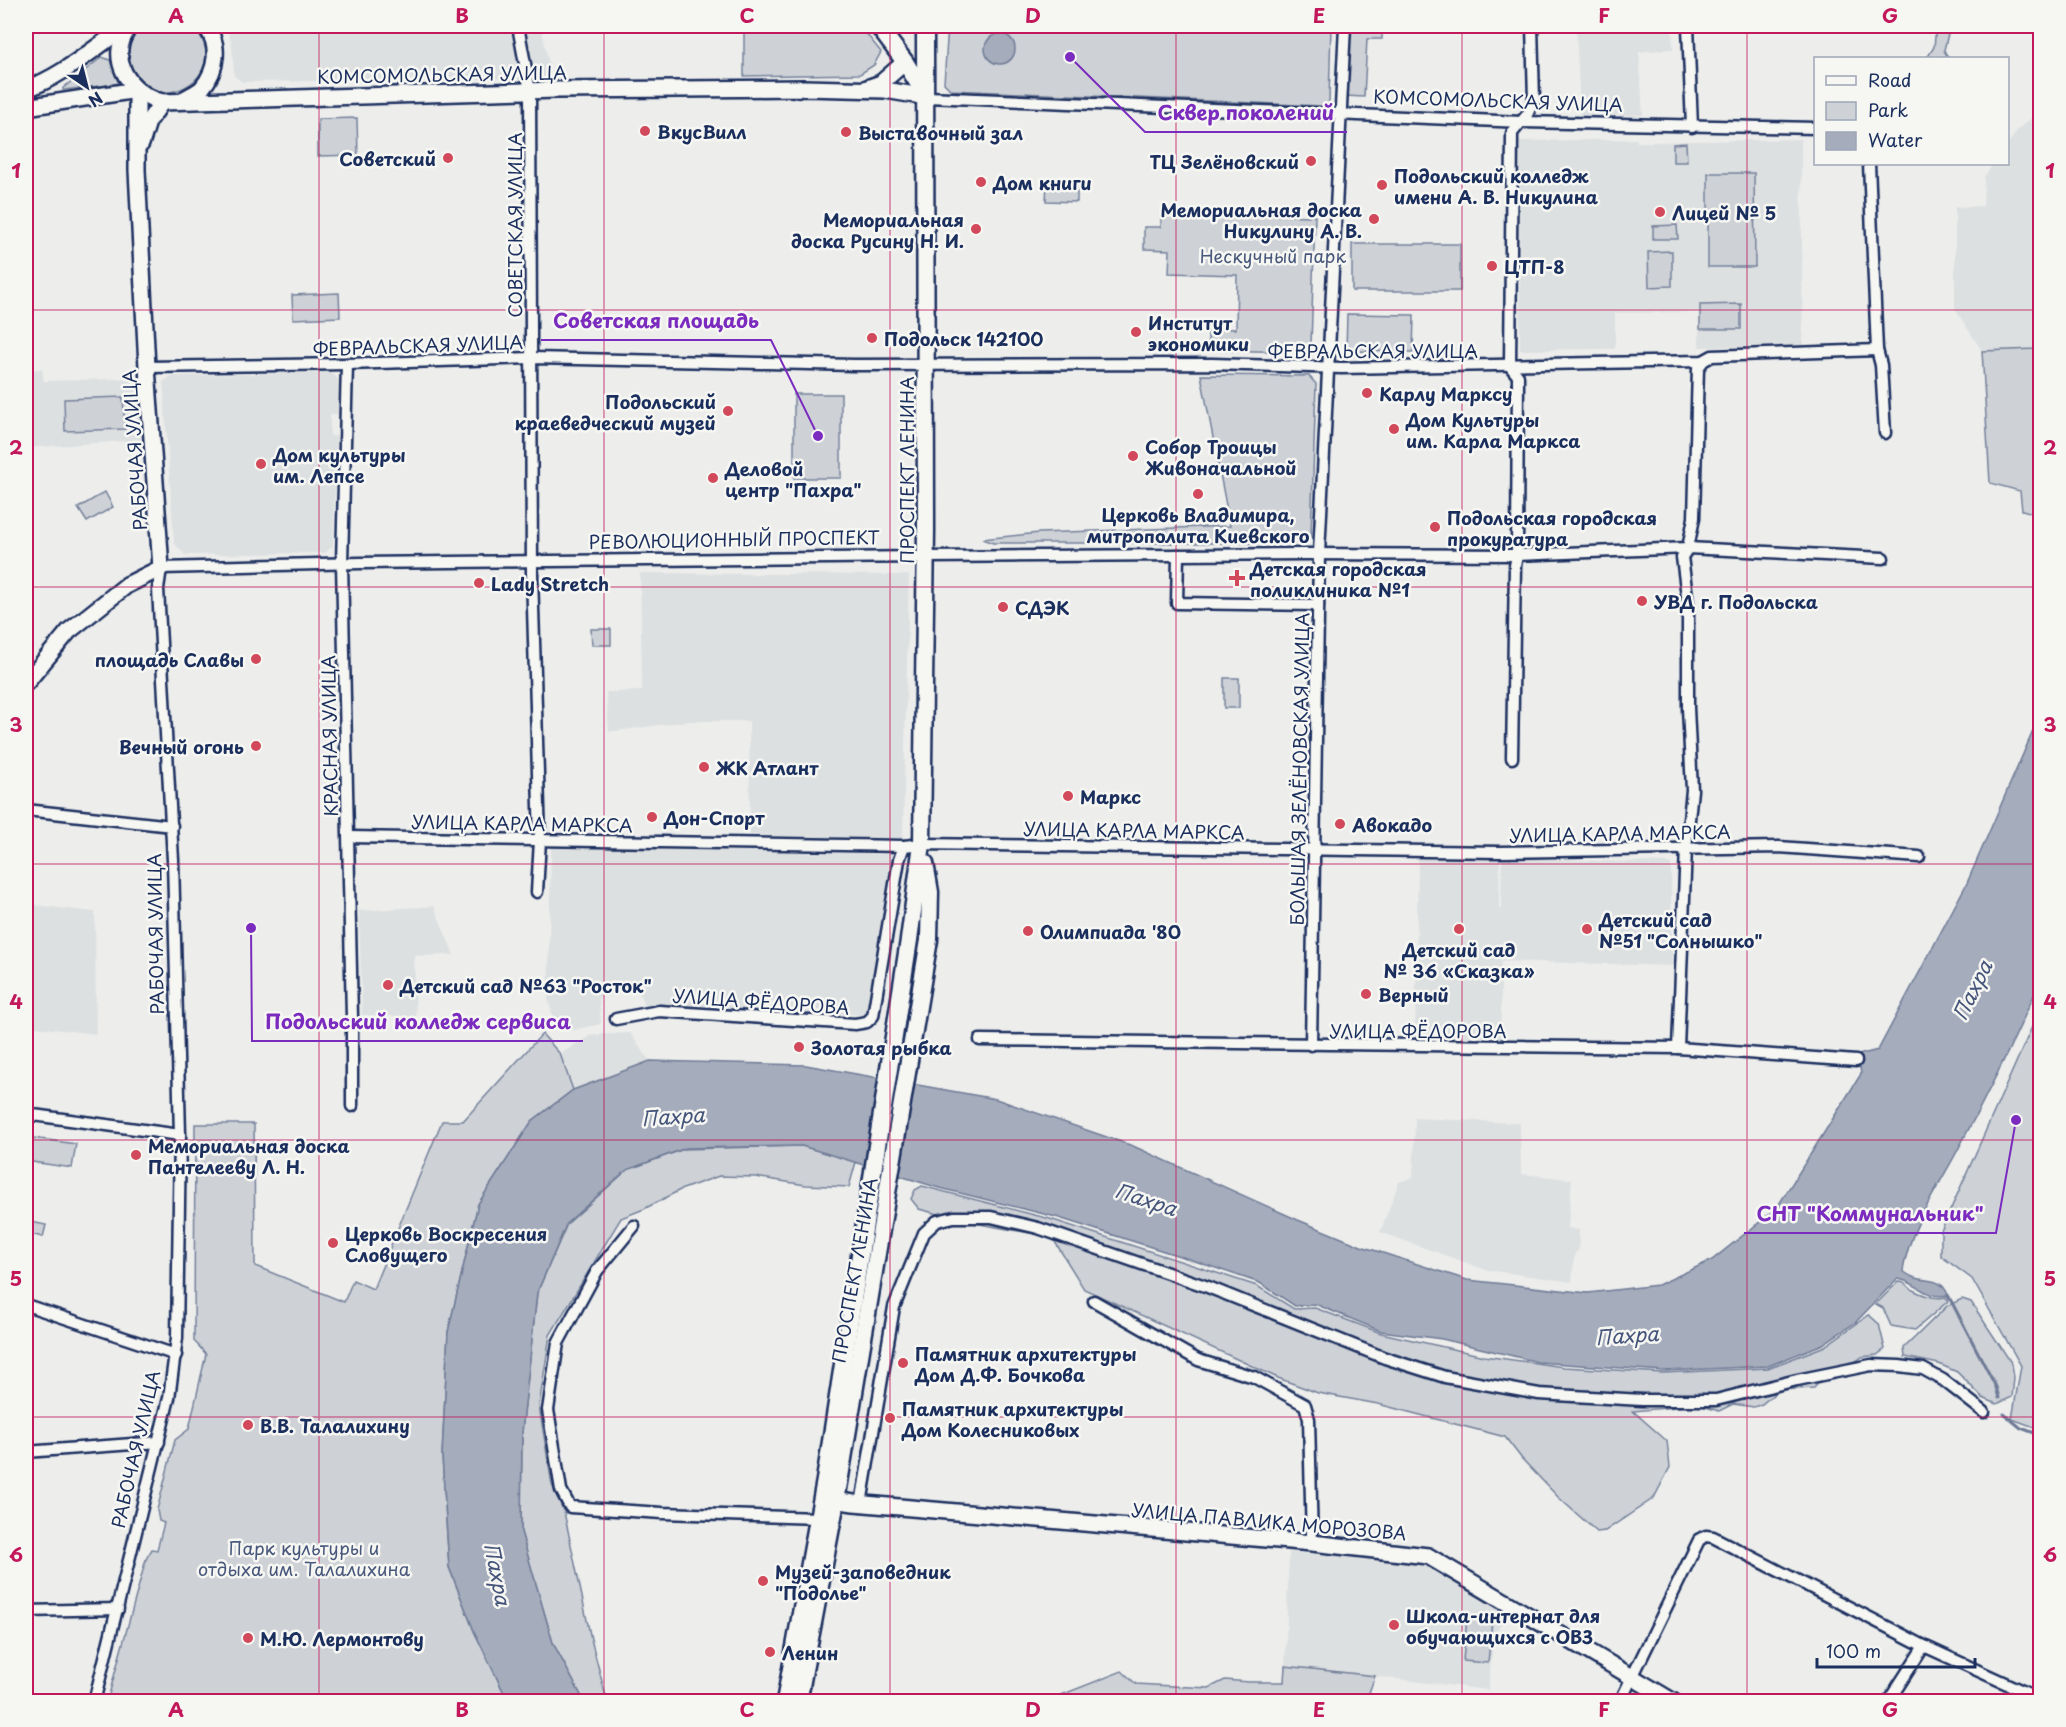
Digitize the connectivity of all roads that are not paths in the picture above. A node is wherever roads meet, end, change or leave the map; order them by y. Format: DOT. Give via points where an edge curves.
graph roads {
  1 [pos="129,26"];
  2 [pos="205,26"];
  3 [pos="518,26"];
  4 [pos="878,26"];
  5 [pos="1345,26"];
  6 [pos="1532,26"];
  7 [pos="1688,26"];
  8 [pos="927,28"];
  9 [pos="905,62"];
  10 [pos="26,88"];
  11 [pos="864,89"];
  12 [pos="137,90"];
  13 [pos="530,91"];
  14 [pos="927,97"];
  15 [pos="183,100"];
  16 [pos="162,102"];
  17 [pos="26,107"];
  18 [pos="1341,114"];
  19 [pos="1522,122"];
  20 [pos="1692,127"];
  21 [pos="1814,128"];
  22 [pos="136,158"];
  23 [pos="1869,165"];
  24 [pos="1877,350"];
  25 [pos="532,358"];
  26 [pos="1702,361"];
  27 [pos="347,364"];
  28 [pos="926,364"];
  29 [pos="1510,366"];
  30 [pos="147,367"];
  31 [pos="1328,368"];
  32 [pos="1885,432"];
  33 [pos="1688,548"];
  34 [pos="1319,554"];
  35 [pos="1178,555"];
  36 [pos="1517,555"];
  37 [pos="925,557"];
  38 [pos="1883,558"];
  39 [pos="532,561"];
  40 [pos="342,563"];
  41 [pos="161,568"];
  42 [pos="1318,605"];
  43 [pos="26,683"];
  44 [pos="1512,758"];
  45 [pos="26,810"];
  46 [pos="172,826"];
  47 [pos="348,837"];
  48 [pos="540,840"];
  49 [pos="922,844"];
  50 [pos="904,846"];
  51 [pos="1686,848"];
  52 [pos="1314,849"];
  53 [pos="1919,857"];
  54 [pos="537,892"];
  55 [pos="616,1019"];
  56 [pos="980,1040"];
  57 [pos="1311,1045"];
  58 [pos="1678,1048"];
  59 [pos="1856,1061"];
  60 [pos="352,1106"];
  61 [pos="26,1114"];
  62 [pos="180,1135"];
  63 [pos="634,1226"];
  64 [pos="1094,1301"];
  65 [pos="26,1305"];
  66 [pos="176,1355"];
  67 [pos="1984,1412"];
  68 [pos="159,1442"];
  69 [pos="26,1452"];
  70 [pos="829,1500"];
  71 [pos="861,1504"];
  72 [pos="818,1518"];
  73 [pos="1312,1543"];
  74 [pos="118,1609"];
  75 [pos="26,1611"];
  76 [pos="1924,1646"];
  77 [pos="1633,1678"];
  78 [pos="2040,1699"];
  79 [pos="94,1701"];
  80 [pos="786,1701"];
  81 [pos="798,1701"];
  82 [pos="1620,1701"];
  83 [pos="1674,1701"];
  84 [pos="1888,1701"];
  1 -- 10 [label="street" via="60,72"];
  1 -- 12 [label="street" via="120,56 122,69"];
  2 -- 15 [label="street" via="211,32 216,52 213,72 201,89"];
  3 -- 13 [label="street, СОВЕТСКАЯ УЛИЦА"];
  4 -- 9 [label="main road"];
  5 -- 18 [label="street, БОЛЬШАЯ ЗЕЛЁНОВСКАЯ УЛИЦА"];
  6 -- 19 [label="street" via="1534,100"];
  7 -- 20 [label="street"];
  8 -- 9 [label="main road"];
  8 -- 14 [label="main road, ПРОСПЕКТ ЛЕНИНА"];
  9 -- 11 [label="street" via="880,83"];
  9 -- 14 [label="main road"];
  11 -- 13 [label="street, КОМСОМОЛЬСКАЯ УЛИЦА"];
  11 -- 14 [label="street, КОМСОМОЛЬСКАЯ УЛИЦА"];
  12 -- 16 [label="street"];
  12 -- 17 [label="street"];
  12 -- 22 [label="street, РАБОЧАЯ УЛИЦА"];
  13 -- 15 [label="street, КОМСОМОЛЬСКАЯ УЛИЦА"];
  13 -- 25 [label="street, СОВЕТСКАЯ УЛИЦА"];
  14 -- 18 [label="street, КОМСОМОЛЬСКАЯ УЛИЦА"];
  14 -- 28 [label="main road, ПРОСПЕКТ ЛЕНИНА"];
  15 -- 16 [label="street, КОМСОМОЛЬСКАЯ УЛИЦА"];
  16 -- 22 [label="street, РАБОЧАЯ УЛИЦА" via="148,122"];
  18 -- 19 [label="street, КОМСОМОЛЬСКАЯ УЛИЦА"];
  18 -- 31 [label="street, БОЛЬШАЯ ЗЕЛЁНОВСКАЯ УЛИЦА"];
  19 -- 20 [label="street, КОМСОМОЛЬСКАЯ УЛИЦА"];
  19 -- 29 [label="street" via="1512,133"];
  20 -- 21 [label="street, КОМСОМОЛЬСКАЯ УЛИЦА"];
  22 -- 30 [label="street, РАБОЧАЯ УЛИЦА"];
  23 -- 24 [label="street"];
  24 -- 26 [label="street, ФЕВРАЛЬСКАЯ УЛИЦА" via="1712,356"];
  24 -- 32 [label="street"];
  25 -- 27 [label="street, ФЕВРАЛЬСКАЯ УЛИЦА"];
  25 -- 28 [label="street, ФЕВРАЛЬСКАЯ УЛИЦА"];
  25 -- 39 [label="street, СОВЕТСКАЯ УЛИЦА"];
  26 -- 29 [label="street, ФЕВРАЛЬСКАЯ УЛИЦА"];
  26 -- 33 [label="street" via="1698,368 1694,518"];
  27 -- 30 [label="street, ФЕВРАЛЬСКАЯ УЛИЦА"];
  27 -- 40 [label="street, КРАСНАЯ УЛИЦА"];
  28 -- 31 [label="street, ФЕВРАЛЬСКАЯ УЛИЦА"];
  28 -- 37 [label="main road, ПРОСПЕКТ ЛЕНИНА"];
  29 -- 31 [label="street, ФЕВРАЛЬСКАЯ УЛИЦА"];
  29 -- 36 [label="street" via="1518,376"];
  30 -- 41 [label="street, РАБОЧАЯ УЛИЦА"];
  31 -- 34 [label="street, БОЛЬШАЯ ЗЕЛЁНОВСКАЯ УЛИЦА"];
  33 -- 36 [label="street, РЕВОЛЮЦИОННЫЙ ПРОСПЕКТ"];
  33 -- 38 [label="street, РЕВОЛЮЦИОННЫЙ ПРОСПЕКТ"];
  33 -- 51 [label="street" via="1682,557 1688,604 1692,790"];
  34 -- 35 [label="street, РЕВОЛЮЦИОННЫЙ ПРОСПЕКТ"];
  34 -- 36 [label="street, РЕВОЛЮЦИОННЫЙ ПРОСПЕКТ"];
  34 -- 42 [label="street, БОЛЬШАЯ ЗЕЛЁНОВСКАЯ УЛИЦА"];
  35 -- 37 [label="street, РЕВОЛЮЦИОННЫЙ ПРОСПЕКТ"];
  35 -- 42 [label="street" via="1177,603"];
  36 -- 44 [label="street"];
  37 -- 39 [label="street, РЕВОЛЮЦИОННЫЙ ПРОСПЕКТ"];
  37 -- 49 [label="main road, ПРОСПЕКТ ЛЕНИНА"];
  39 -- 40 [label="street, РЕВОЛЮЦИОННЫЙ ПРОСПЕКТ"];
  39 -- 48 [label="street, СОВЕТСКАЯ УЛИЦА"];
  40 -- 41 [label="street, РЕВОЛЮЦИОННЫЙ ПРОСПЕКТ"];
  40 -- 47 [label="street, КРАСНАЯ УЛИЦА"];
  41 -- 43 [label="street, РЕВОЛЮЦИОННЫЙ ПРОСПЕКТ" via="127,585 69,631"];
  41 -- 46 [label="street, РАБОЧАЯ УЛИЦА" via="158,589"];
  42 -- 52 [label="street, БОЛЬШАЯ ЗЕЛЁНОВСКАЯ УЛИЦА"];
  45 -- 46 [label="street"];
  46 -- 62 [label="street, РАБОЧАЯ УЛИЦА"];
  47 -- 48 [label="street, УЛИЦА КАРЛА МАРКСА"];
  47 -- 60 [label="street, КРАСНАЯ УЛИЦА"];
  48 -- 50 [label="street, УЛИЦА КАРЛА МАРКСА"];
  48 -- 54 [label="street, СОВЕТСКАЯ УЛИЦА"];
  49 -- 50 [label="street, УЛИЦА КАРЛА МАРКСА"];
  49 -- 52 [label="street, УЛИЦА КАРЛА МАРКСА"];
  49 -- 70 [label="main road, ПРОСПЕКТ ЛЕНИНА" via="847,1327"];
  49 -- 70 [label="main road, ПРОСПЕКТ ЛЕНИНА" via="930,892 929,940 862,1337"];
  50 -- 55 [label="street, УЛИЦА ФЁДОРОВА" via="873,1016 867,1022 658,1011"];
  51 -- 52 [label="street, УЛИЦА КАРЛА МАРКСА" via="1501,852"];
  51 -- 53 [label="street, УЛИЦА КАРЛА МАРКСА" via="1779,847"];
  51 -- 58 [label="street"];
  52 -- 57 [label="street, БОЛЬШАЯ ЗЕЛЁНОВСКАЯ УЛИЦА"];
  56 -- 57 [label="street, УЛИЦА ФЁДОРОВА"];
  57 -- 58 [label="street, УЛИЦА ФЁДОРОВА"];
  58 -- 59 [label="street, УЛИЦА ФЁДОРОВА"];
  61 -- 62 [label="street"];
  62 -- 66 [label="street, РАБОЧАЯ УЛИЦА"];
  63 -- 72 [label="street" via="597,1271 558,1343 548,1410 561,1490 570,1507"];
  64 -- 73 [label="street" via="1198,1360 1254,1377 1305,1406 1309,1419"];
  65 -- 66 [label="street"];
  66 -- 68 [label="street, РАБОЧАЯ УЛИЦА"];
  67 -- 71 [label="street" via="1943,1380 1914,1366 1871,1365 1716,1400 1539,1394 1445,1377 1385,1358 1208,1287 1038,1228 991,1217 954,1217 937,1221 924,1233 894,1307"];
  68 -- 69 [label="street"];
  68 -- 74 [label="street, РАБОЧАЯ УЛИЦА"];
  70 -- 71 [label="street, УЛИЦА ПАВЛИКА МОРОЗОВА"];
  70 -- 72 [label="main road, ПРОСПЕКТ ЛЕНИНА"];
  70 -- 81 [label="main road, ПРОСПЕКТ ЛЕНИНА"];
  71 -- 73 [label="street, УЛИЦА ПАВЛИКА МОРОЗОВА"];
  72 -- 80 [label="main road, ПРОСПЕКТ ЛЕНИНА"];
  73 -- 77 [label="street, УЛИЦА ПАВЛИКА МОРОЗОВА" via="1428,1556"];
  74 -- 75 [label="street"];
  74 -- 79 [label="street, РАБОЧАЯ УЛИЦА"];
  76 -- 77 [label="street" via="1706,1536 1699,1540"];
  76 -- 78 [label="street"];
  76 -- 84 [label="street"];
  77 -- 82 [label="street"];
  77 -- 83 [label="street, УЛИЦА ПАВЛИКА МОРОЗОВА"];
}
